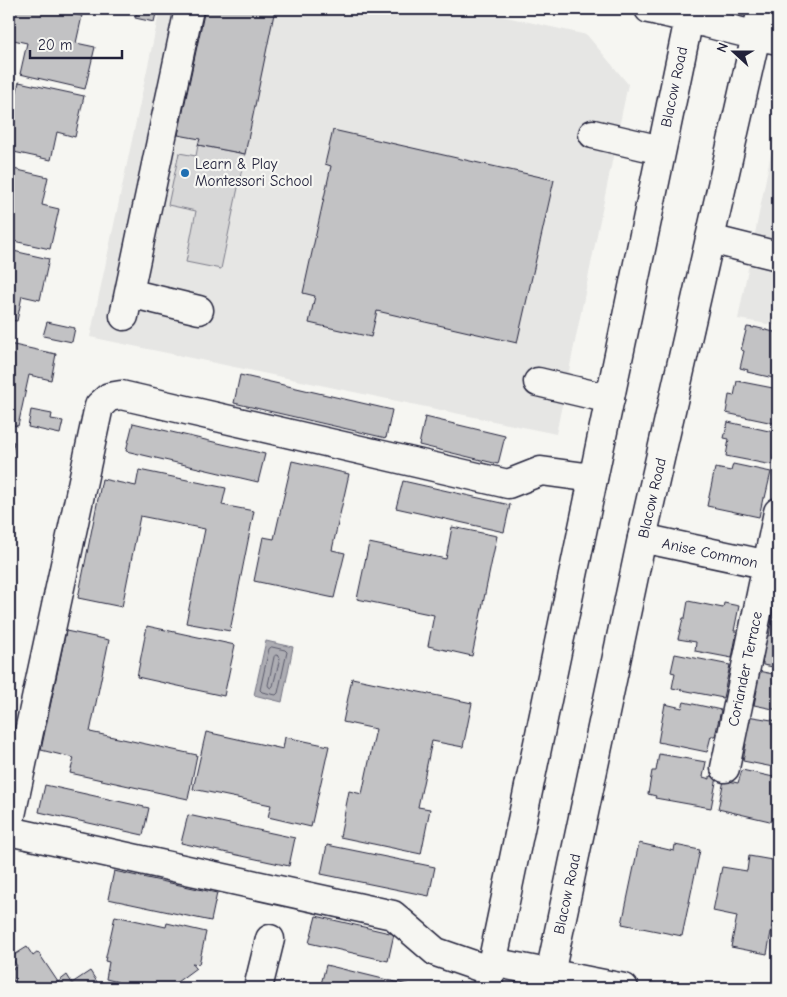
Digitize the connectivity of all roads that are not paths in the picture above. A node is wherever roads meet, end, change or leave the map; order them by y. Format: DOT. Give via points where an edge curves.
graph roads {
  1 [pos="189,9"];
  2 [pos="649,9"];
  3 [pos="762,9"];
  4 [pos="690,13"];
  5 [pos="767,38"];
  6 [pos="594,134"];
  7 [pos="661,150"];
  8 [pos="710,239"];
  9 [pos="778,256"];
  10 [pos="199,310"];
  11 [pos="538,382"];
  12 [pos="610,399"];
  13 [pos="593,478"];
  14 [pos="778,512"];
  15 [pos="642,538"];
  16 [pos="773,566"];
  17 [pos="725,768"];
  18 [pos="270,939"];
  19 [pos="490,974"];
  20 [pos="549,981"];
  21 [pos="258,988"];
  22 [pos="624,988"];
  1 -- 10 [label="main road" via="127,305"];
  2 -- 4 [label="main road"];
  3 -- 5 [label="main road, Blacow Road"];
  4 -- 5 [label="main road"];
  4 -- 7 [label="main road, Blacow Road"];
  5 -- 8 [label="main road, Blacow Road"];
  6 -- 7 [label="main road"];
  7 -- 12 [label="main road, Blacow Road"];
  8 -- 9 [label="main road"];
  8 -- 15 [label="main road, Blacow Road"];
  11 -- 12 [label="main road"];
  12 -- 13 [label="main road, Blacow Road"];
  13 -- 19 [label="main road, Blacow Road"];
  13 -- 19 [label="main road" via="542,471 508,484 121,395 109,397 98,406 10,820 11,828 18,833 393,915 436,952"];
  14 -- 16 [label="main road, Coriander Terrace"];
  15 -- 16 [label="main road, Anise Common"];
  15 -- 20 [label="main road, Blacow Road"];
  16 -- 17 [label="main road, Coriander Terrace"];
  18 -- 21 [label="main road"];
  19 -- 20 [label="main road"];
  20 -- 22 [label="main road"];
}
